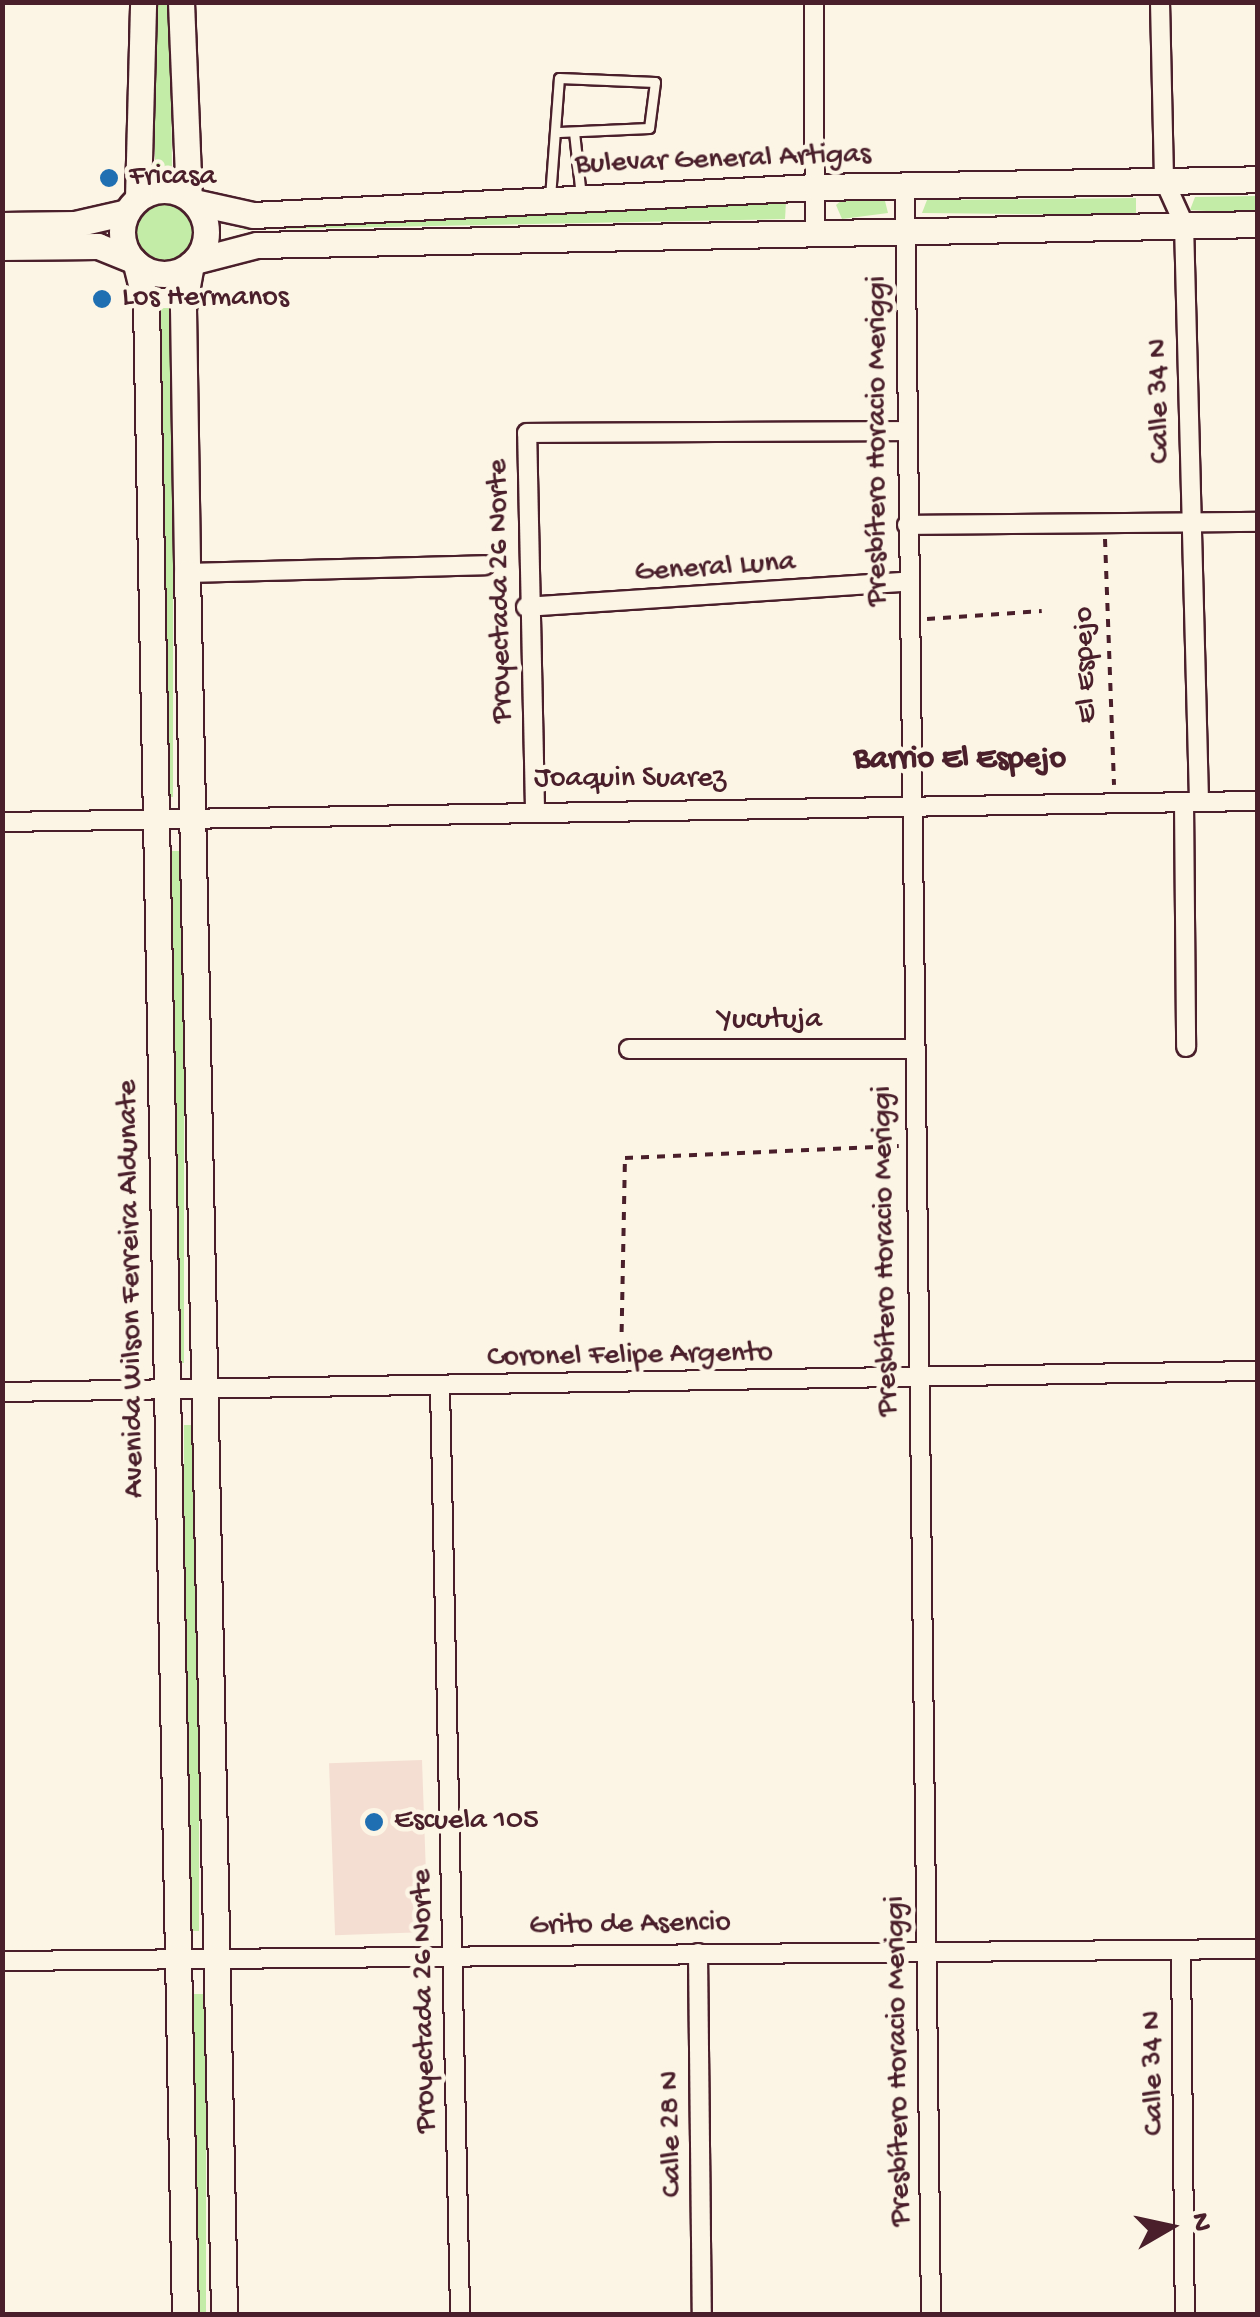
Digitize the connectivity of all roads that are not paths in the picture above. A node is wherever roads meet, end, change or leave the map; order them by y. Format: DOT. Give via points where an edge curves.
graph roads {
  1 [pos="142,2"];
  2 [pos="181,2"];
  3 [pos="814,2"];
  4 [pos="1160,2"];
  5 [pos="559,132"];
  6 [pos="574,132"];
  7 [pos="1258,179"];
  8 [pos="1164,180"];
  9 [pos="905,186"];
  10 [pos="816,188"];
  11 [pos="581,199"];
  12 [pos="192,200"];
  13 [pos="549,200"];
  14 [pos="132,205"];
  15 [pos="2,224"];
  16 [pos="1184,224"];
  17 [pos="1258,224"];
  18 [pos="905,233"];
  19 [pos="815,234"];
  20 [pos="2,247"];
  21 [pos="134,262"];
  22 [pos="193,262"];
  23 [pos="906,431"];
  24 [pos="1191,522"];
  25 [pos="1258,522"];
  26 [pos="906,525"];
  27 [pos="484,565"];
  28 [pos="186,573"];
  29 [pos="907,582"];
  30 [pos="526,606"];
  31 [pos="1191,802"];
  32 [pos="1258,802"];
  33 [pos="909,807"];
  34 [pos="534,808"];
  35 [pos="193,818"];
  36 [pos="154,819"];
  37 [pos="2,822"];
  38 [pos="912,1048"];
  39 [pos="1186,1048"];
  40 [pos="629,1049"];
  41 [pos="1258,1371"];
  42 [pos="916,1379"];
  43 [pos="440,1387"];
  44 [pos="168,1388"];
  45 [pos="208,1389"];
  46 [pos="2,1392"];
  47 [pos="926,1949"];
  48 [pos="1258,1949"];
  49 [pos="1181,1950"];
  50 [pos="698,1952"];
  51 [pos="453,1955"];
  52 [pos="177,1957"];
  53 [pos="216,1957"];
  54 [pos="2,1960"];
  55 [pos="185,2314"];
  56 [pos="224,2314"];
  57 [pos="460,2314"];
  58 [pos="702,2314"];
  59 [pos="931,2314"];
  60 [pos="1185,2314"];
  1 -- 14 [label="street"];
  2 -- 12 [label="street"];
  3 -- 10 [label="street"];
  4 -- 8 [label="street, Calle 34 N"];
  5 -- 6 [label="lane"];
  5 -- 6 [label="lane" via="561,77 655,82 650,128"];
  5 -- 13 [label="lane"];
  6 -- 11 [label="lane"];
  7 -- 8 [label="street, Bulevar General Artigas"];
  8 -- 9 [label="street, Bulevar General Artigas"];
  8 -- 16 [label="street, Calle 34 N"];
  9 -- 10 [label="street, Bulevar General Artigas"];
  9 -- 18 [label="street, Presbítero Horacio Meriggi"];
  10 -- 11 [label="street, Bulevar General Artigas"];
  10 -- 19 [label="street"];
  11 -- 13 [label="street, Bulevar General Artigas"];
  12 -- 13 [label="street, Bulevar General Artigas" via="253,215"];
  12 -- 14 [label="street" via="170,190"];
  12 -- 22 [label="street" via="206,225"];
  14 -- 15 [label="street" via="74,224"];
  14 -- 21 [label="street" via="122,232"];
  16 -- 17 [label="street"];
  16 -- 18 [label="street"];
  16 -- 24 [label="street, Calle 34 N"];
  18 -- 19 [label="street"];
  18 -- 23 [label="street, Presbítero Horacio Meriggi"];
  19 -- 22 [label="street" via="257,245"];
  20 -- 21 [label="street" via="98,246"];
  21 -- 22 [label="street" via="163,274"];
  21 -- 36 [label="street, Avenida Wilson Ferreira Aldunate" via="146,304"];
  22 -- 28 [label="street" via="183,308"];
  23 -- 26 [label="street, Presbítero Horacio Meriggi"];
  23 -- 30 [label="street, Proyectada 26 Norte" via="527,433"];
  24 -- 25 [label="street"];
  24 -- 26 [label="street"];
  24 -- 31 [label="street, Calle 34 N"];
  26 -- 29 [label="street, Presbítero Horacio Meriggi"];
  27 -- 28 [label="street"];
  28 -- 35 [label="street"];
  29 -- 30 [label="street, General Luna"];
  29 -- 33 [label="street, Presbítero Horacio Meriggi"];
  30 -- 34 [label="street, Proyectada 26 Norte"];
  31 -- 32 [label="street, Joaquin Suarez"];
  31 -- 33 [label="street, Joaquin Suarez"];
  31 -- 39 [label="street, Calle 34 N"];
  33 -- 34 [label="street, Joaquin Suarez"];
  33 -- 38 [label="street, Presbítero Horacio Meriggi"];
  34 -- 35 [label="street, Joaquin Suarez"];
  35 -- 36 [label="street, Joaquin Suarez"];
  35 -- 45 [label="street"];
  36 -- 37 [label="street, Joaquin Suarez"];
  36 -- 44 [label="street, Avenida Wilson Ferreira Aldunate"];
  38 -- 40 [label="street, Yucutuja"];
  38 -- 42 [label="street, Presbítero Horacio Meriggi"];
  41 -- 42 [label="street, Coronel Felipe Argento"];
  42 -- 43 [label="street, Coronel Felipe Argento"];
  42 -- 47 [label="street, Presbítero Horacio Meriggi"];
  43 -- 45 [label="street, Coronel Felipe Argento"];
  43 -- 51 [label="street, Proyectada 26 Norte"];
  44 -- 45 [label="street, Coronel Felipe Argento"];
  44 -- 46 [label="street, Coronel Felipe Argento"];
  44 -- 52 [label="street, Avenida Wilson Ferreira Aldunate"];
  45 -- 53 [label="street"];
  47 -- 49 [label="street, Grito de Asencio"];
  47 -- 50 [label="street, Grito de Asencio"];
  47 -- 59 [label="street, Presbítero Horacio Meriggi"];
  48 -- 49 [label="street, Grito de Asencio"];
  49 -- 60 [label="street, Calle 34 N"];
  50 -- 51 [label="street, Grito de Asencio"];
  50 -- 58 [label="street, Calle 28 N"];
  51 -- 53 [label="street, Grito de Asencio"];
  51 -- 57 [label="street, Proyectada 26 Norte"];
  52 -- 53 [label="street, Grito de Asencio"];
  52 -- 54 [label="street, Grito de Asencio"];
  52 -- 55 [label="street, Avenida Wilson Ferreira Aldunate"];
  53 -- 56 [label="street"];
}
